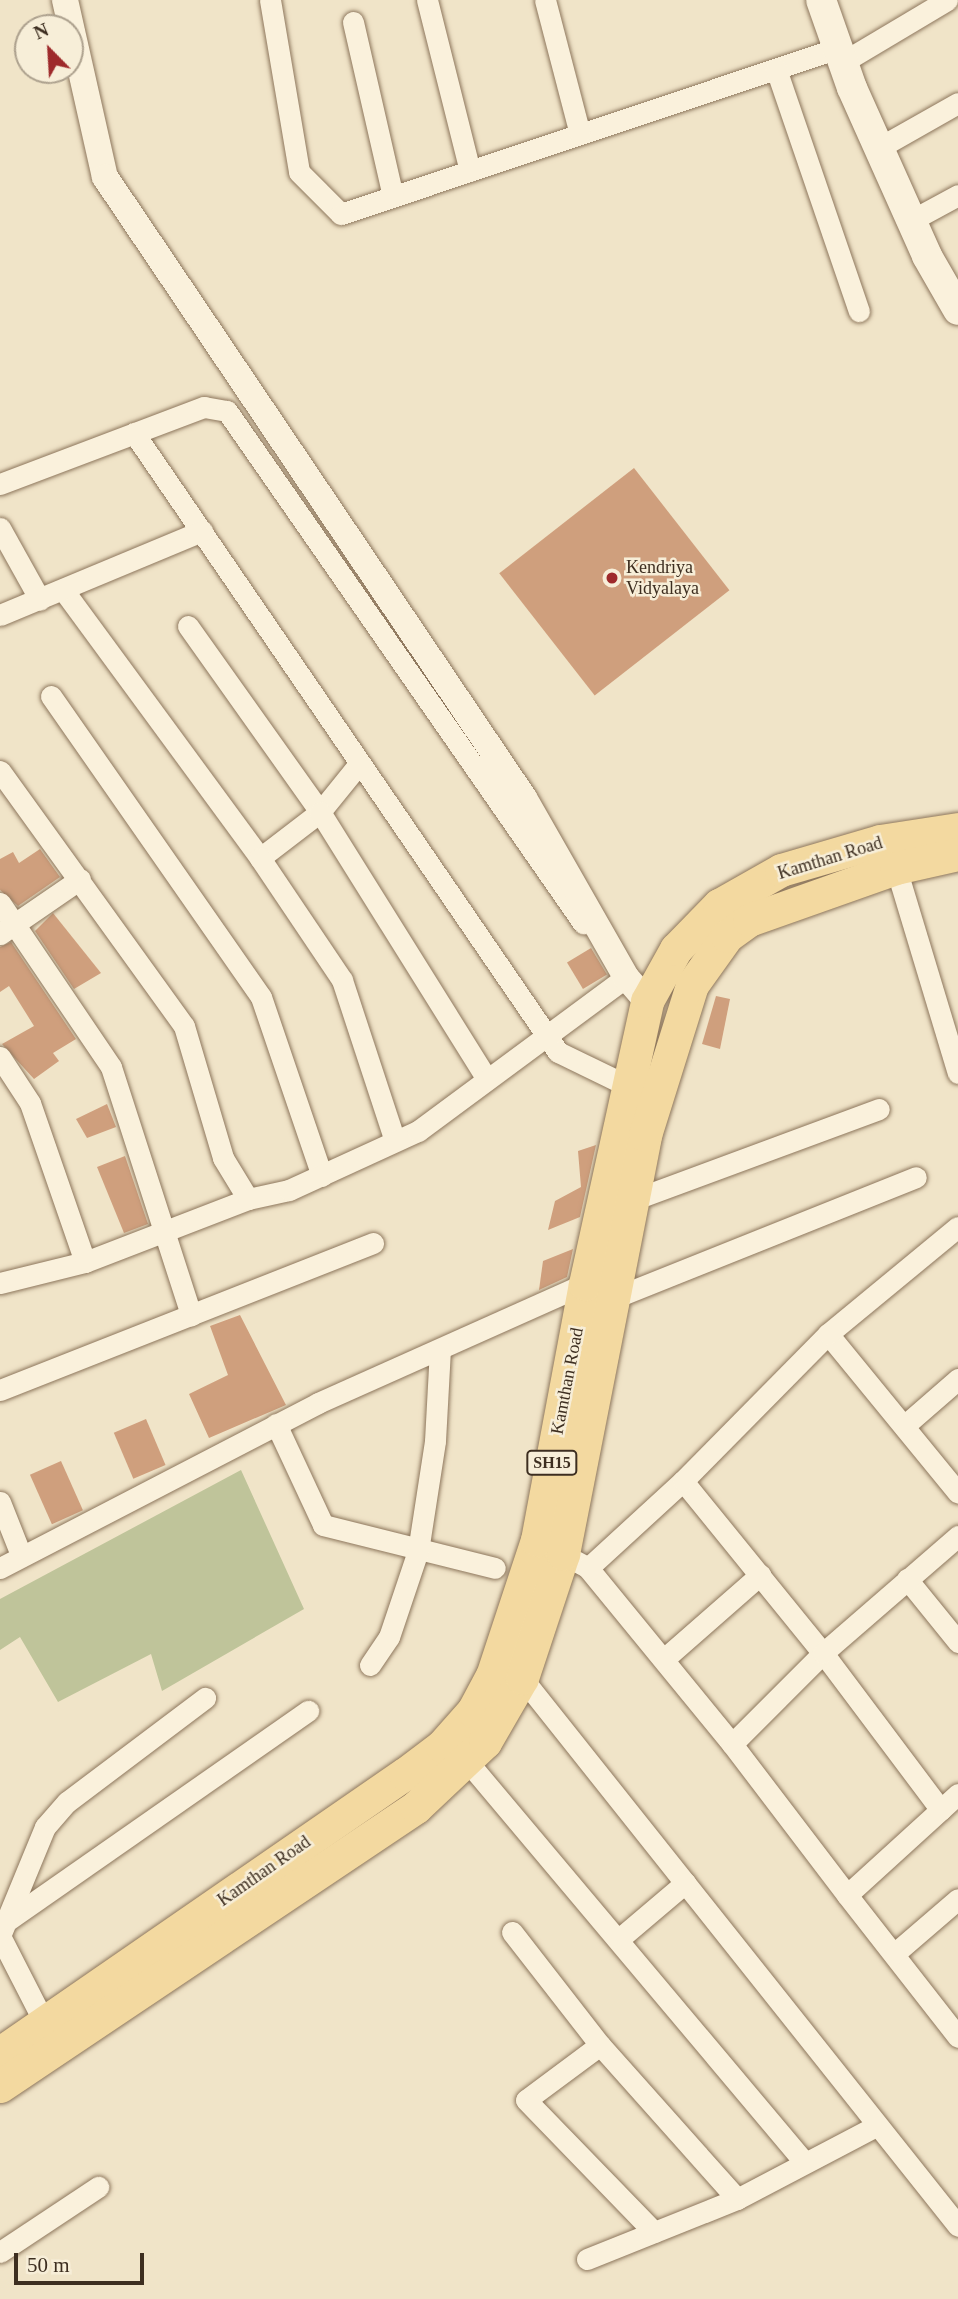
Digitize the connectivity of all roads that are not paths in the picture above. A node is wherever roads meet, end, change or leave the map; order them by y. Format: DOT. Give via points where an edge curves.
graph roads {
  1 [pos="65,0"];
  2 [pos="270,0"];
  3 [pos="427,0"];
  4 [pos="821,0"];
  5 [pos="944,1"];
  6 [pos="551,2"];
  7 [pos="354,22"];
  8 [pos="841,55"];
  9 [pos="776,69"];
  10 [pos="958,103"];
  11 [pos="580,134"];
  12 [pos="882,146"];
  13 [pos="470,171"];
  14 [pos="958,195"];
  15 [pos="393,196"];
  16 [pos="912,219"];
  17 [pos="958,310"];
  18 [pos="859,311"];
  19 [pos="134,433"];
  20 [pos="0,484"];
  21 [pos="0,528"];
  22 [pos="202,530"];
  23 [pos="64,591"];
  24 [pos="40,600"];
  25 [pos="0,615"];
  26 [pos="188,626"];
  27 [pos="51,696"];
  28 [pos="358,765"];
  29 [pos="0,771"];
  30 [pos="320,812"];
  31 [pos="958,829"];
  32 [pos="958,854"];
  33 [pos="260,858"];
  34 [pos="895,868"];
  35 [pos="80,879"];
  36 [pos="0,903"];
  37 [pos="7,929"];
  38 [pos="691,956"];
  39 [pos="632,985"];
  40 [pos="547,1034"];
  41 [pos="0,1057"];
  42 [pos="958,1073"];
  43 [pos="487,1079"];
  44 [pos="626,1085"];
  45 [pos="879,1109"];
  46 [pos="395,1141"];
  47 [pos="321,1176"];
  48 [pos="916,1177"];
  49 [pos="248,1199"];
  50 [pos="633,1200"];
  51 [pos="958,1227"];
  52 [pos="166,1231"];
  53 [pos="373,1243"];
  54 [pos="85,1262"];
  55 [pos="2,1276"];
  56 [pos="606,1283"];
  57 [pos="191,1315"];
  58 [pos="828,1334"];
  59 [pos="440,1349"];
  60 [pos="958,1379"];
  61 [pos="0,1390"];
  62 [pos="276,1424"];
  63 [pos="904,1426"];
  64 [pos="683,1481"];
  65 [pos="958,1493"];
  66 [pos="0,1502"];
  67 [pos="958,1536"];
  68 [pos="418,1551"];
  69 [pos="563,1554"];
  70 [pos="22,1555"];
  71 [pos="0,1568"];
  72 [pos="495,1568"];
  73 [pos="761,1575"];
  74 [pos="908,1579"];
  75 [pos="958,1642"];
  76 [pos="823,1653"];
  77 [pos="664,1659"];
  78 [pos="370,1665"];
  79 [pos="509,1670"];
  80 [pos="205,1698"];
  81 [pos="308,1712"];
  82 [pos="732,1744"];
  83 [pos="467,1761"];
  84 [pos="958,1794"];
  85 [pos="940,1810"];
  86 [pos="267,1869"];
  87 [pos="685,1883"];
  88 [pos="847,1895"];
  89 [pos="283,1898"];
  90 [pos="958,1899"];
  91 [pos="4,1923"];
  92 [pos="512,1932"];
  93 [pos="619,1939"];
  94 [pos="894,1954"];
  95 [pos="951,2012"];
  96 [pos="44,2022"];
  97 [pos="958,2037"];
  98 [pos="600,2045"];
  99 [pos="0,2053"];
  100 [pos="0,2086"];
  101 [pos="877,2126"];
  102 [pos="805,2163"];
  103 [pos="98,2187"];
  104 [pos="737,2199"];
  105 [pos="958,2226"];
  106 [pos="654,2232"];
  107 [pos="0,2252"];
  108 [pos="587,2259"];
  1 -- 39 [label="street" via="105,177 524,798"];
  2 -- 15 [label="street" via="299,172 341,214"];
  3 -- 13 [label="street"];
  4 -- 8 [label="main road"];
  5 -- 8 [label="street"];
  6 -- 11 [label="street"];
  7 -- 15 [label="street"];
  8 -- 9 [label="street"];
  8 -- 12 [label="main road"];
  9 -- 11 [label="street"];
  9 -- 18 [label="street"];
  10 -- 12 [label="street"];
  11 -- 13 [label="street"];
  12 -- 16 [label="main road"];
  13 -- 15 [label="street"];
  14 -- 16 [label="street"];
  16 -- 17 [label="main road"];
  19 -- 20 [label="street"];
  19 -- 22 [label="street"];
  19 -- 39 [label="street" via="204,407 228,411"];
  21 -- 24 [label="street"];
  22 -- 23 [label="street"];
  22 -- 28 [label="street"];
  23 -- 24 [label="street"];
  23 -- 33 [label="street"];
  24 -- 25 [label="street"];
  26 -- 30 [label="street"];
  27 -- 47 [label="street" via="261,997"];
  28 -- 30 [label="street"];
  28 -- 40 [label="street"];
  29 -- 35 [label="street"];
  30 -- 33 [label="street"];
  30 -- 43 [label="street"];
  31 -- 38 [label="main road, Kamthan Road / SH15" via="880,841 781,870 719,905"];
  32 -- 34 [label="main road, Kamthan Road / SH15"];
  33 -- 46 [label="street" via="342,980"];
  34 -- 38 [label="main road, Kamthan Road / SH15" via="749,920"];
  34 -- 42 [label="street"];
  35 -- 37 [label="street"];
  35 -- 49 [label="street" via="184,1026 223,1158"];
  36 -- 37 [label="street"];
  37 -- 52 [label="street" via="111,1067"];
  38 -- 39 [label="main road, Kamthan Road / SH15"];
  38 -- 50 [label="main road, Kamthan Road / SH15"];
  39 -- 40 [label="street"];
  39 -- 44 [label="main road, Kamthan Road / SH15"];
  40 -- 43 [label="street"];
  40 -- 44 [label="street" via="558,1052"];
  41 -- 54 [label="street" via="30,1103"];
  43 -- 46 [label="street" via="418,1131"];
  44 -- 56 [label="main road, Kamthan Road / SH15"];
  45 -- 50 [label="street"];
  46 -- 47 [label="street"];
  47 -- 49 [label="street"];
  48 -- 56 [label="street"];
  49 -- 52 [label="street"];
  50 -- 56 [label="main road, Kamthan Road / SH15"];
  51 -- 58 [label="street"];
  52 -- 54 [label="street"];
  52 -- 57 [label="street"];
  53 -- 57 [label="street"];
  54 -- 55 [label="street"];
  56 -- 59 [label="street"];
  56 -- 69 [label="main road, Kamthan Road / SH15"];
  57 -- 61 [label="street"];
  58 -- 63 [label="street"];
  58 -- 64 [label="street"];
  59 -- 62 [label="street"];
  59 -- 68 [label="street" via="435,1441"];
  60 -- 63 [label="street"];
  62 -- 68 [label="street" via="323,1525"];
  62 -- 70 [label="street"];
  63 -- 65 [label="street"];
  64 -- 69 [label="street"];
  64 -- 73 [label="street"];
  66 -- 70 [label="street"];
  67 -- 74 [label="street"];
  68 -- 72 [label="street"];
  68 -- 78 [label="street" via="389,1637"];
  69 -- 77 [label="street"];
  69 -- 79 [label="main road, Kamthan Road / SH15"];
  70 -- 71 [label="street"];
  73 -- 76 [label="street"];
  73 -- 77 [label="street"];
  74 -- 75 [label="street"];
  74 -- 76 [label="street"];
  76 -- 82 [label="street"];
  76 -- 85 [label="street"];
  77 -- 82 [label="street"];
  79 -- 83 [label="main road, Kamthan Road / SH15" via="485,1742"];
  79 -- 86 [label="main road, Kamthan Road / SH15" via="442,1746"];
  79 -- 87 [label="street"];
  80 -- 91 [label="street" via="54,1813"];
  81 -- 91 [label="street"];
  82 -- 88 [label="street"];
  83 -- 89 [label="main road, Kamthan Road / SH15" via="416,1807"];
  83 -- 93 [label="street"];
  84 -- 85 [label="street"];
  85 -- 88 [label="street"];
  86 -- 89 [label="main road"];
  86 -- 96 [label="main road, Kamthan Road / SH15"];
  87 -- 93 [label="street"];
  87 -- 101 [label="street"];
  88 -- 94 [label="street"];
  89 -- 100 [label="main road, Kamthan Road / SH15"];
  90 -- 94 [label="street"];
  91 -- 96 [label="street" via="2,1946"];
  92 -- 98 [label="street"];
  93 -- 102 [label="street"];
  94 -- 95 [label="street"];
  95 -- 97 [label="street"];
  96 -- 99 [label="main road, Kamthan Road / SH15"];
  98 -- 104 [label="street"];
  98 -- 106 [label="street" via="526,2100"];
  101 -- 102 [label="street"];
  101 -- 105 [label="street"];
  102 -- 104 [label="street"];
  103 -- 107 [label="street"];
  104 -- 106 [label="street"];
  106 -- 108 [label="street"];
}
